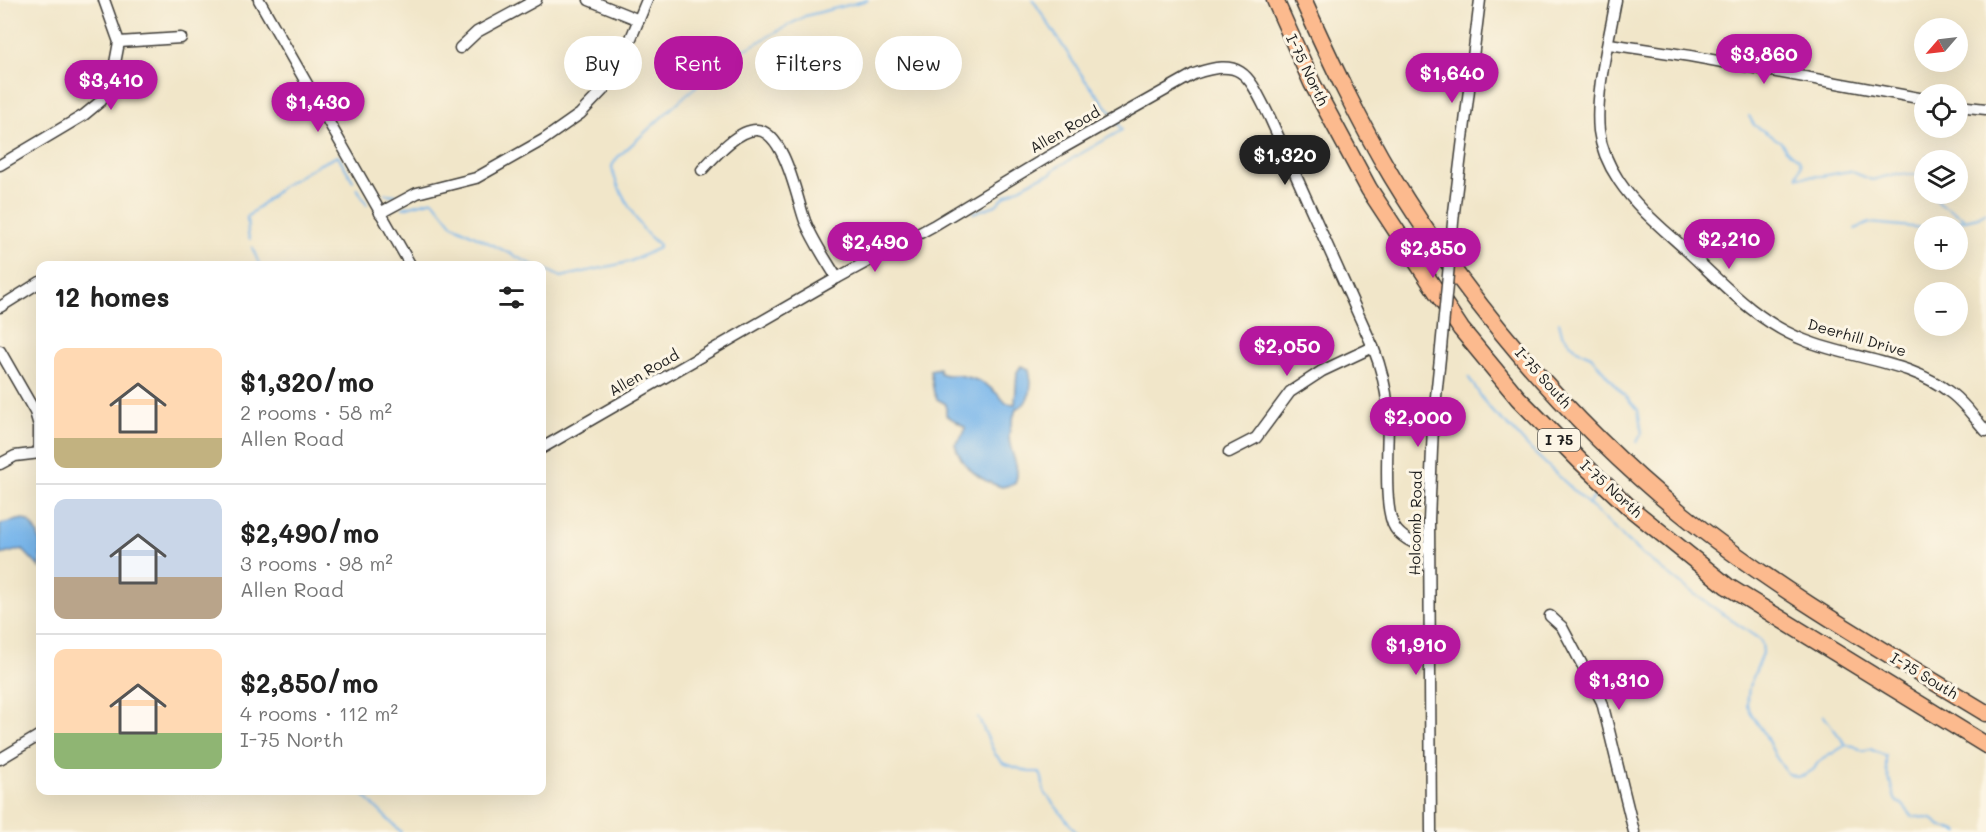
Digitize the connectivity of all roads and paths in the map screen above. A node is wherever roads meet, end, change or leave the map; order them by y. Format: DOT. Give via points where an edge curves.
graph roads {
  1 [pos="105,0"];
  2 [pos="260,0"];
  3 [pos="536,0"];
  4 [pos="589,0"];
  5 [pos="647,0"];
  6 [pos="1275,0"];
  7 [pos="1303,0"];
  8 [pos="1480,0"];
  9 [pos="1616,0"];
  10 [pos="639,20"];
  11 [pos="181,38"];
  12 [pos="119,42"];
  13 [pos="1609,44"];
  14 [pos="460,48"];
  15 [pos="1914,97"];
  16 [pos="1968,107"];
  17 [pos="1986,109"];
  18 [pos="0,165"];
  19 [pos="702,170"];
  20 [pos="380,213"];
  21 [pos="408,261"];
  22 [pos="837,278"];
  23 [pos="36,284"];
  24 [pos="0,307"];
  25 [pos="1373,347"];
  26 [pos="0,351"];
  27 [pos="36,416"];
  28 [pos="1986,431"];
  29 [pos="546,446"];
  30 [pos="1229,452"];
  31 [pos="36,453"];
  32 [pos="0,465"];
  33 [pos="1430,549"];
  34 [pos="1550,616"];
  35 [pos="1986,714"];
  36 [pos="36,737"];
  37 [pos="1986,745"];
  38 [pos="1,755"];
  39 [pos="1431,832"];
  40 [pos="1635,832"];
  1 -- 12 [label="street"];
  2 -- 20 [label="street"];
  3 -- 14 [label="street" via="477,32"];
  4 -- 10 [label="street"];
  5 -- 10 [label="street"];
  6 -- 37 [label="highway, I-75 North / I 75" via="1312,83 1369,189 1461,329 1518,398 1629,507 1727,586"];
  7 -- 35 [label="highway, I-75 South / I 75" via="1354,109 1420,222 1473,297 1558,397 1628,466 1730,550 1825,615"];
  8 -- 33 [label="street, Holcomb Road, bridge" via="1440,348 1433,426"];
  9 -- 13 [label="street, Deerhill Drive"];
  10 -- 20 [label="street" via="621,62 603,90 580,114 476,178 417,193"];
  11 -- 12 [label="street"];
  12 -- 18 [label="street" via="112,79 101,101"];
  13 -- 15 [label="street"];
  13 -- 28 [label="street, Deerhill Drive" via="1600,92 1601,140 1619,181 1646,214 1764,319 1833,350 1891,363 1926,376 1953,395"];
  16 -- 17 [label="street"];
  19 -- 22 [label="street" via="719,150 742,135 755,130 766,133 787,164 806,222"];
  20 -- 21 [label="street"];
  22 -- 25 [label="street, Allen Road" via="1194,74 1229,67 1241,72 1255,87"];
  22 -- 29 [label="street, Allen Road"];
  23 -- 24 [label="street"];
  25 -- 30 [label="street" via="1322,371 1290,392 1256,438"];
  25 -- 33 [label="street, Allen Road" via="1388,409 1390,518 1401,534"];
  26 -- 27 [label="street"];
  31 -- 32 [label="street" via="15,456"];
  33 -- 39 [label="street, Holcomb Road"];
  34 -- 40 [label="street" via="1562,627 1602,702"];
  36 -- 38 [label="street"];
}
